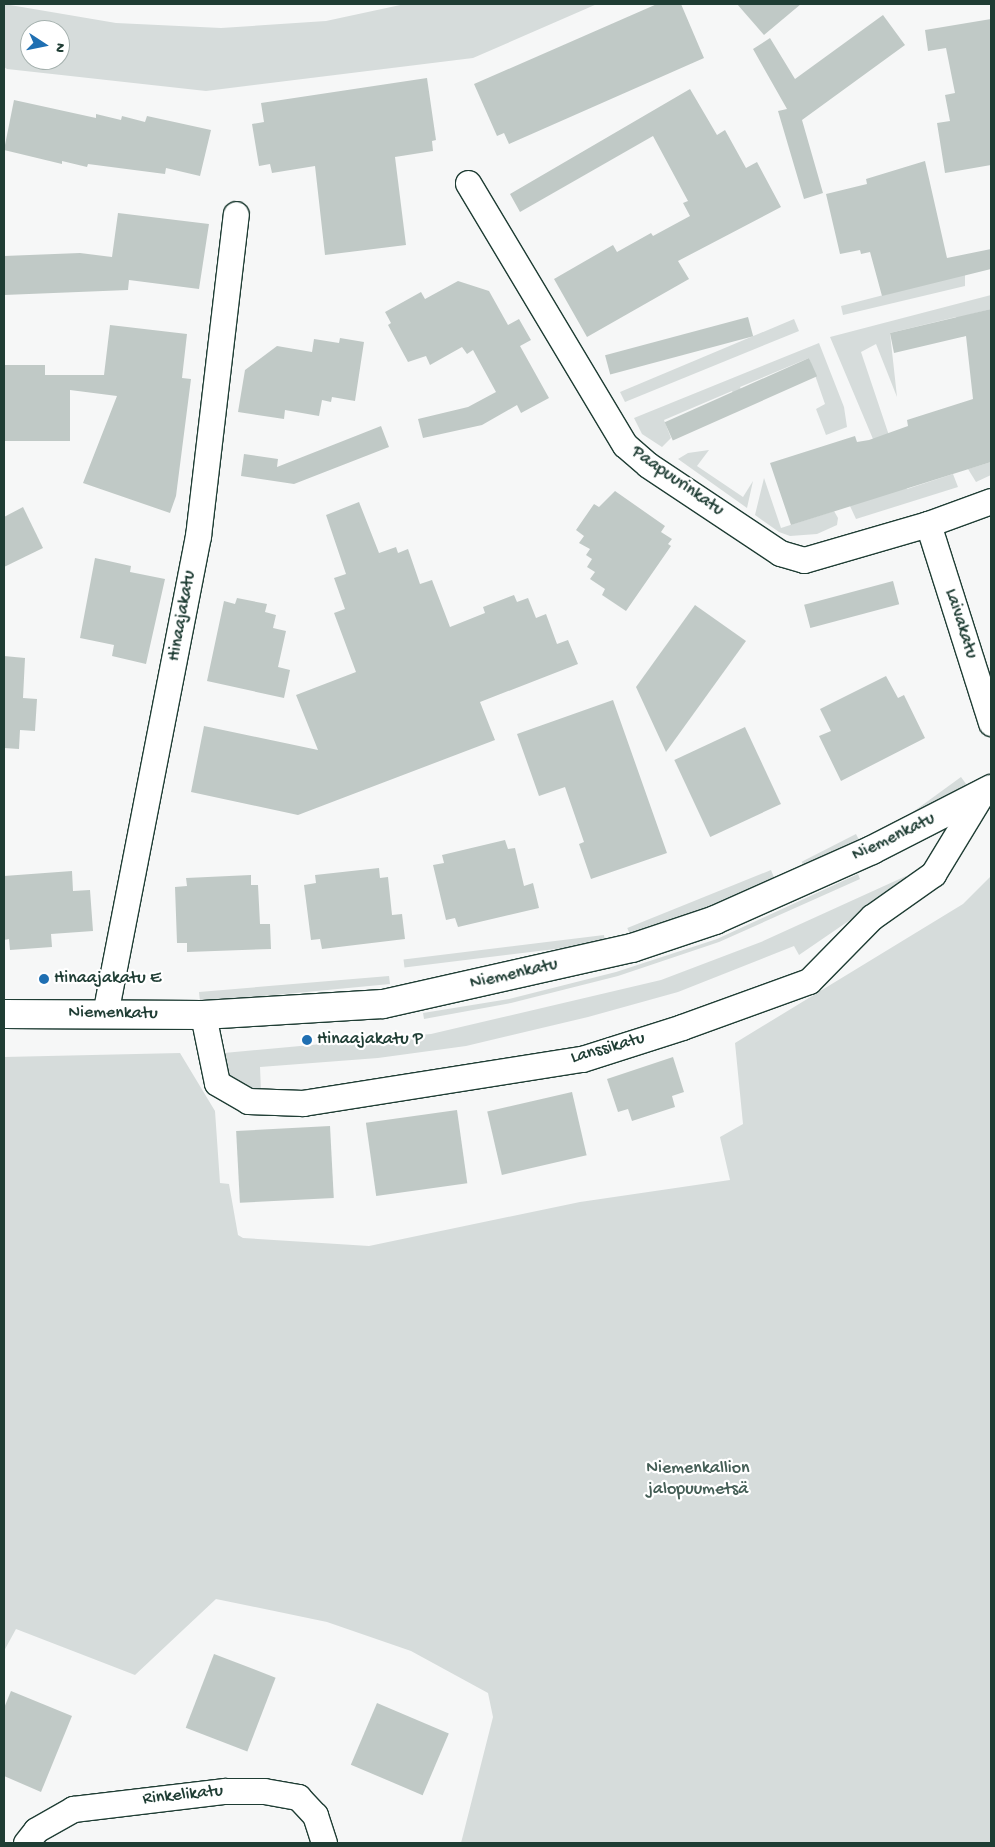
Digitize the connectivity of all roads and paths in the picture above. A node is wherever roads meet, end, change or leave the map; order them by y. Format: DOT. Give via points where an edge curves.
graph roads {
  1 [pos="468,182"];
  2 [pos="236,214"];
  3 [pos="991,501"];
  4 [pos="928,524"];
  5 [pos="991,723"];
  6 [pos="986,792"];
  7 [pos="4,1014"];
  8 [pos="105,1014"];
  9 [pos="203,1015"];
  10 [pos="26,1843"];
  11 [pos="324,1843"];
  1 -- 4 [label="street, Paapuurinkatu" via="605,416 625,446 648,465 780,553 804,560"];
  2 -- 8 [label="street, Hinaajakatu" via="198,536"];
  3 -- 4 [label="street, Paapuurinkatu"];
  4 -- 5 [label="street, Laivakatu"];
  6 -- 9 [label="street, Niemenkatu" via="872,850 714,920 632,948 384,1004"];
  6 -- 9 [label="street, Lanssikatu" via="933,874 872,917 809,981 682,1027 582,1058 303,1103 248,1101 218,1083"];
  7 -- 8 [label="street, Niemenkatu"];
  8 -- 9 [label="street, Niemenkatu"];
  10 -- 11 [label="street, Rinkelikatu" via="36,1830 73,1809 225,1791 264,1791 298,1797 315,1815"];
}
